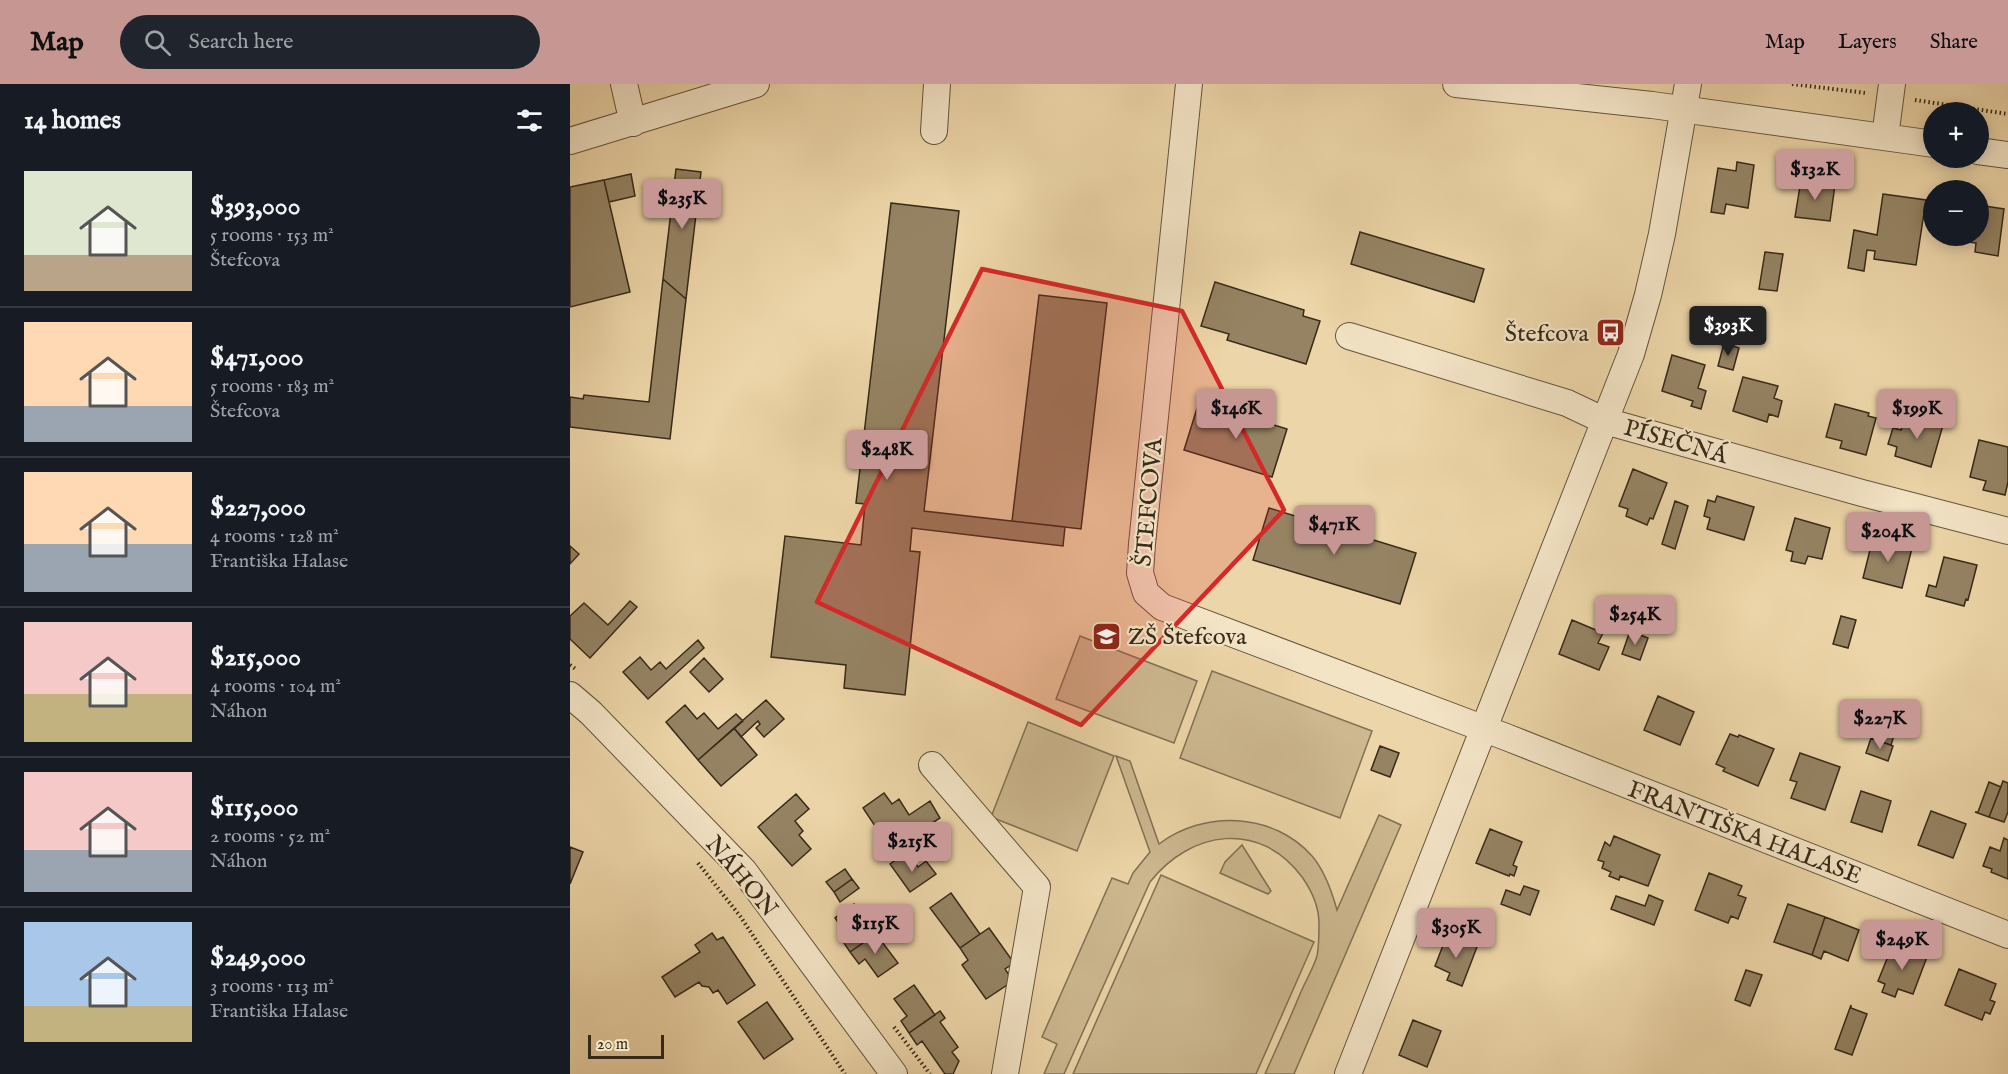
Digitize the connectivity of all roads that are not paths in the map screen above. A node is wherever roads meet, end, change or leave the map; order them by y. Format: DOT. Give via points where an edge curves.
graph roads {
  1 [pos="624,84"];
  2 [pos="756,84"];
  3 [pos="937,84"];
  4 [pos="1189,84"];
  5 [pos="1456,84"];
  6 [pos="1688,84"];
  7 [pos="1892,84"];
  8 [pos="1683,109"];
  9 [pos="633,123"];
  10 [pos="934,131"];
  11 [pos="1886,137"];
  12 [pos="570,141"];
  13 [pos="1923,142"];
  14 [pos="1989,152"];
  15 [pos="2008,155"];
  16 [pos="1349,336"];
  17 [pos="1605,421"];
  18 [pos="2008,531"];
  19 [pos="570,695"];
  20 [pos="1482,729"];
  21 [pos="932,765"];
  22 [pos="2008,935"];
  23 [pos="894,1074"];
  24 [pos="1005,1074"];
  25 [pos="1348,1074"];
  1 -- 9 [label="street"];
  2 -- 9 [label="street"];
  3 -- 10 [label="street"];
  4 -- 20 [label="street, ŠTEFCOVA" via="1142,544 1140,573 1146,593 1162,606"];
  5 -- 8 [label="street"];
  6 -- 8 [label="street"];
  7 -- 11 [label="street"];
  8 -- 11 [label="street"];
  8 -- 17 [label="street" via="1648,295"];
  9 -- 12 [label="street"];
  11 -- 13 [label="street"];
  14 -- 15 [label="street"];
  16 -- 17 [label="street, PÍSEČNÁ" via="1567,403"];
  17 -- 18 [label="street, PÍSEČNÁ"];
  17 -- 20 [label="street"];
  19 -- 23 [label="street, NÁHON" via="744,871"];
  20 -- 22 [label="street, FRANTIŠKA HALASE"];
  20 -- 25 [label="street"];
  21 -- 24 [label="street" via="1037,887"];
}
